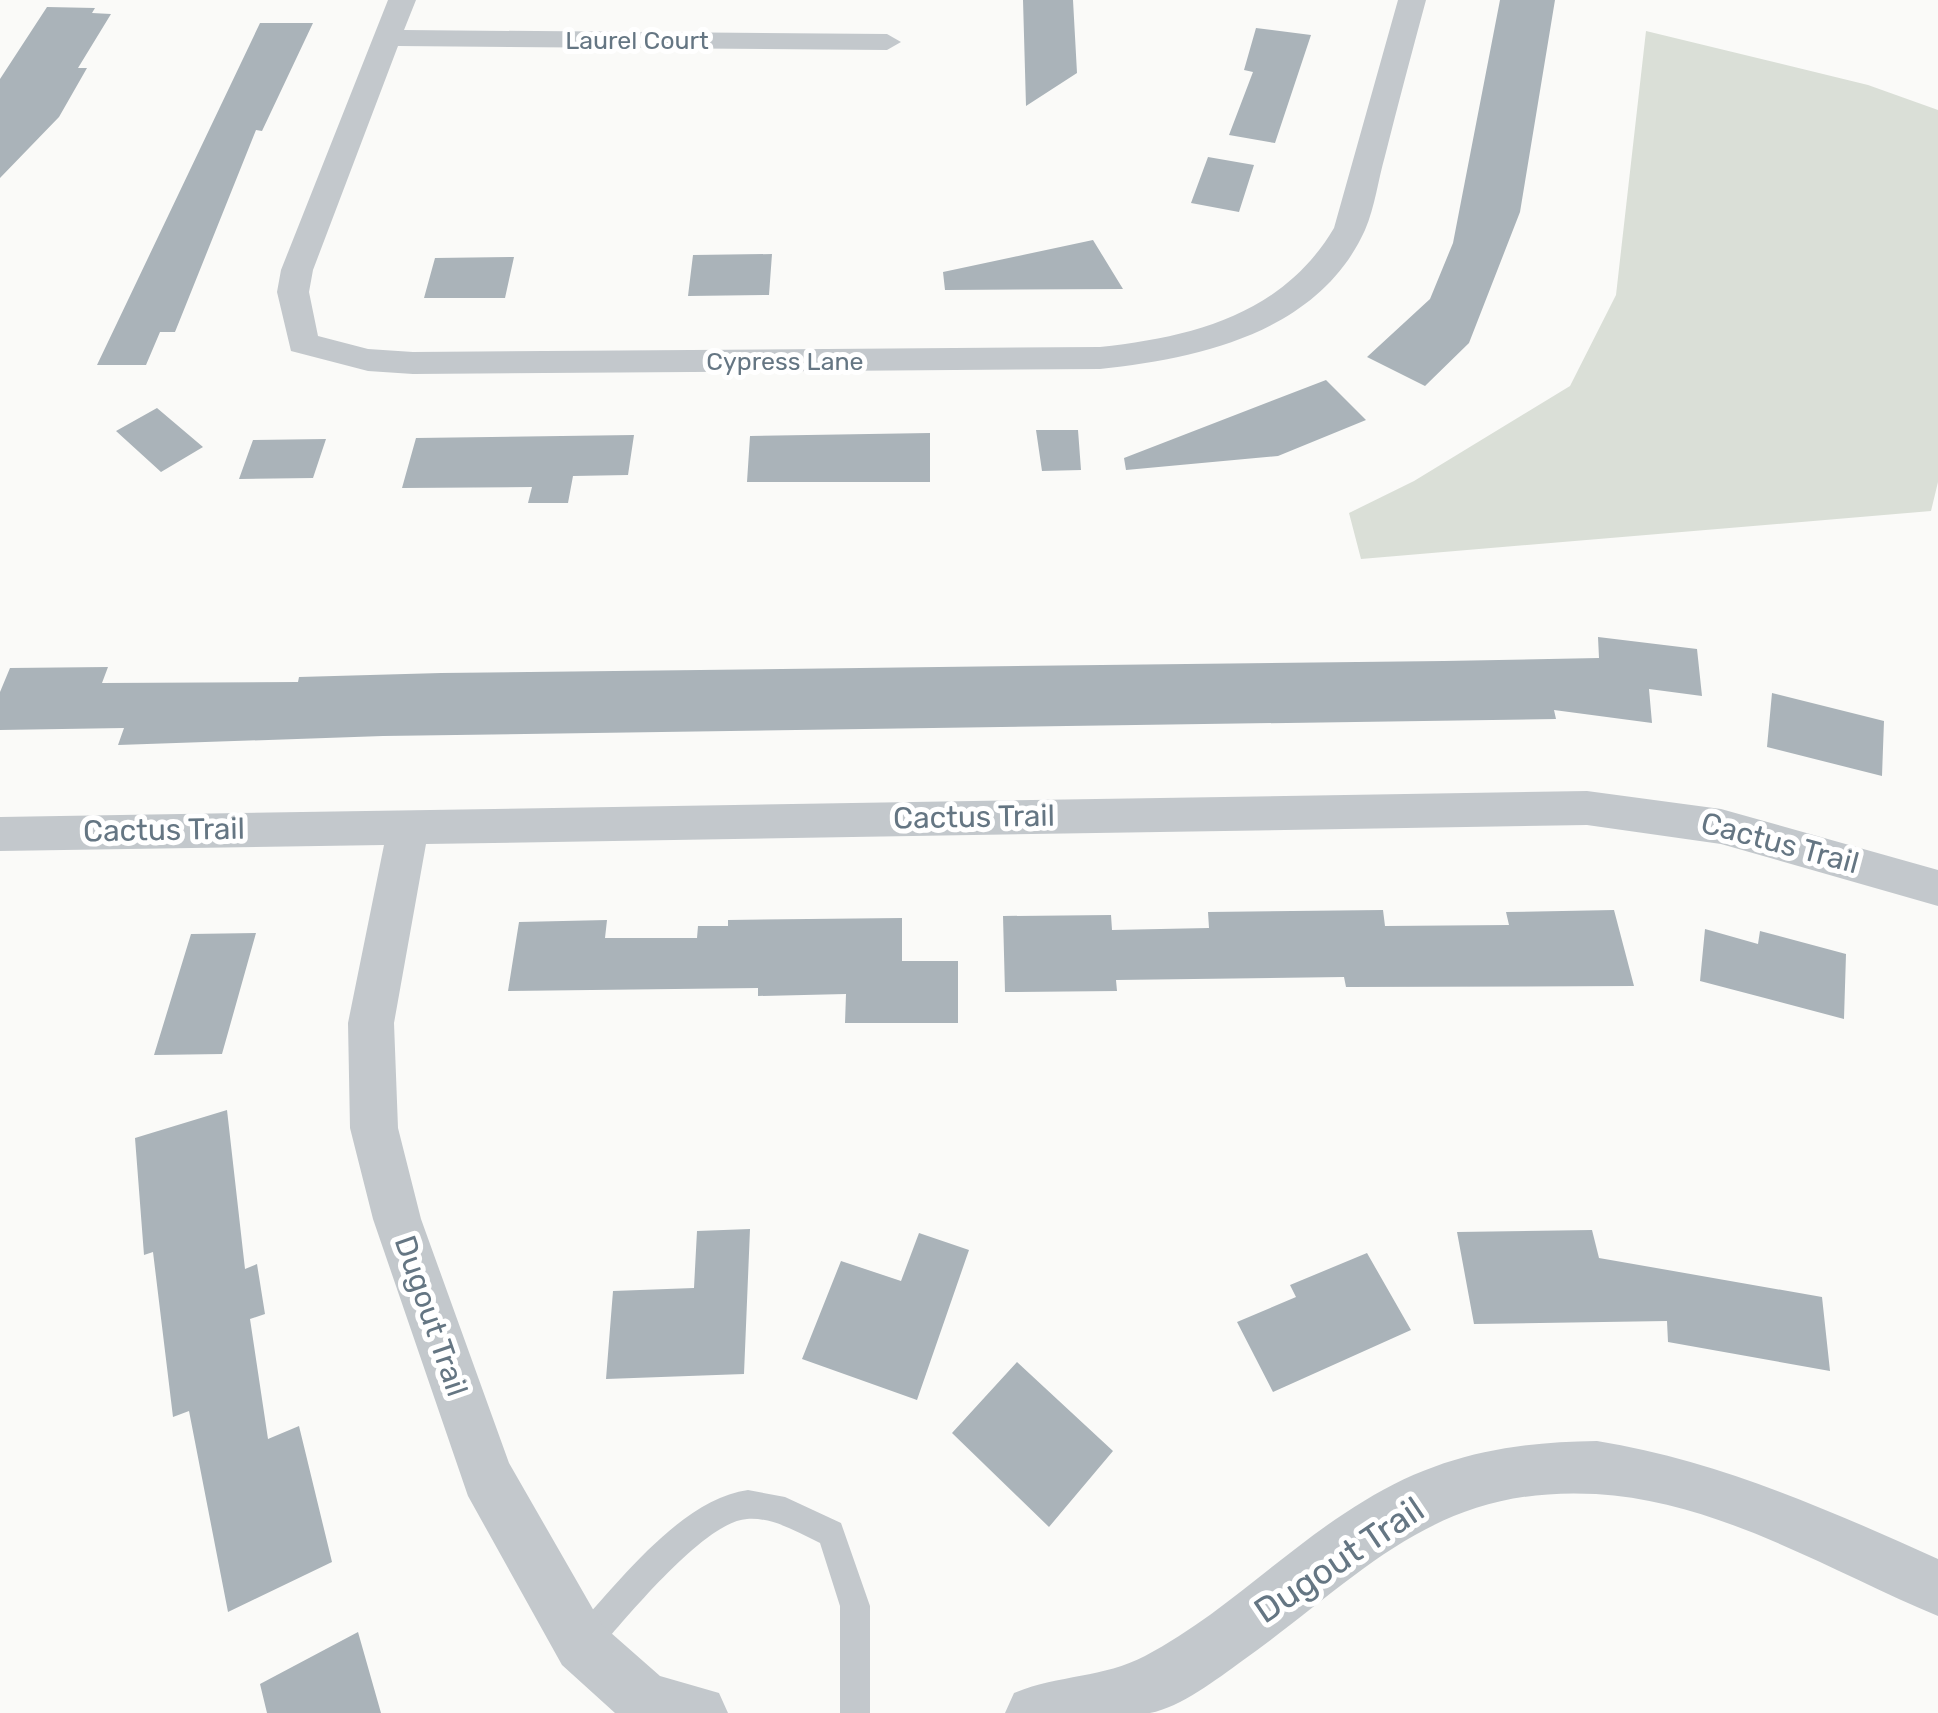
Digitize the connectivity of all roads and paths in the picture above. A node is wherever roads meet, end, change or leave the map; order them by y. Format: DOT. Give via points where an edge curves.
graph roads {
  1 [pos="402,0"];
  2 [pos="1412,0"];
  3 [pos="387,38"];
  4 [pos="887,42"];
  5 [pos="409,826"];
  6 [pos="0,834"];
  7 [pos="1938,888"];
  8 [pos="1938,1588"];
  9 [pos="582,1645"];
  10 [pos="699,1713"];
  11 [pos="855,1713"];
  12 [pos="1034,1713"];
  1 -- 3 [label="street, Cypress Lane"];
  2 -- 3 [label="street, Cypress Lane" via="1350,228 1320,275 1294,298 1220,336 1100,358 413,363 368,360 303,343 292,292 297,270"];
  3 -- 4 [label="street, Laurel Court"];
  5 -- 6 [label="street, Cactus Trail"];
  5 -- 7 [label="street, Cactus Trail" via="1621,809 1747,830"];
  5 -- 9 [label="street, Dugout Trail" via="370,1024 374,1128 397,1219 487,1477"];
  8 -- 12 [label="street, Dugout Trail" via="1699,1484 1592,1466 1506,1473 1443,1491 1387,1518 1192,1664 1108,1701"];
  9 -- 10 [label="street, Dugout Trail" via="646,1702"];
  9 -- 11 [label="lane" via="693,1531 736,1506 778,1508 831,1533 855,1606"];
}
